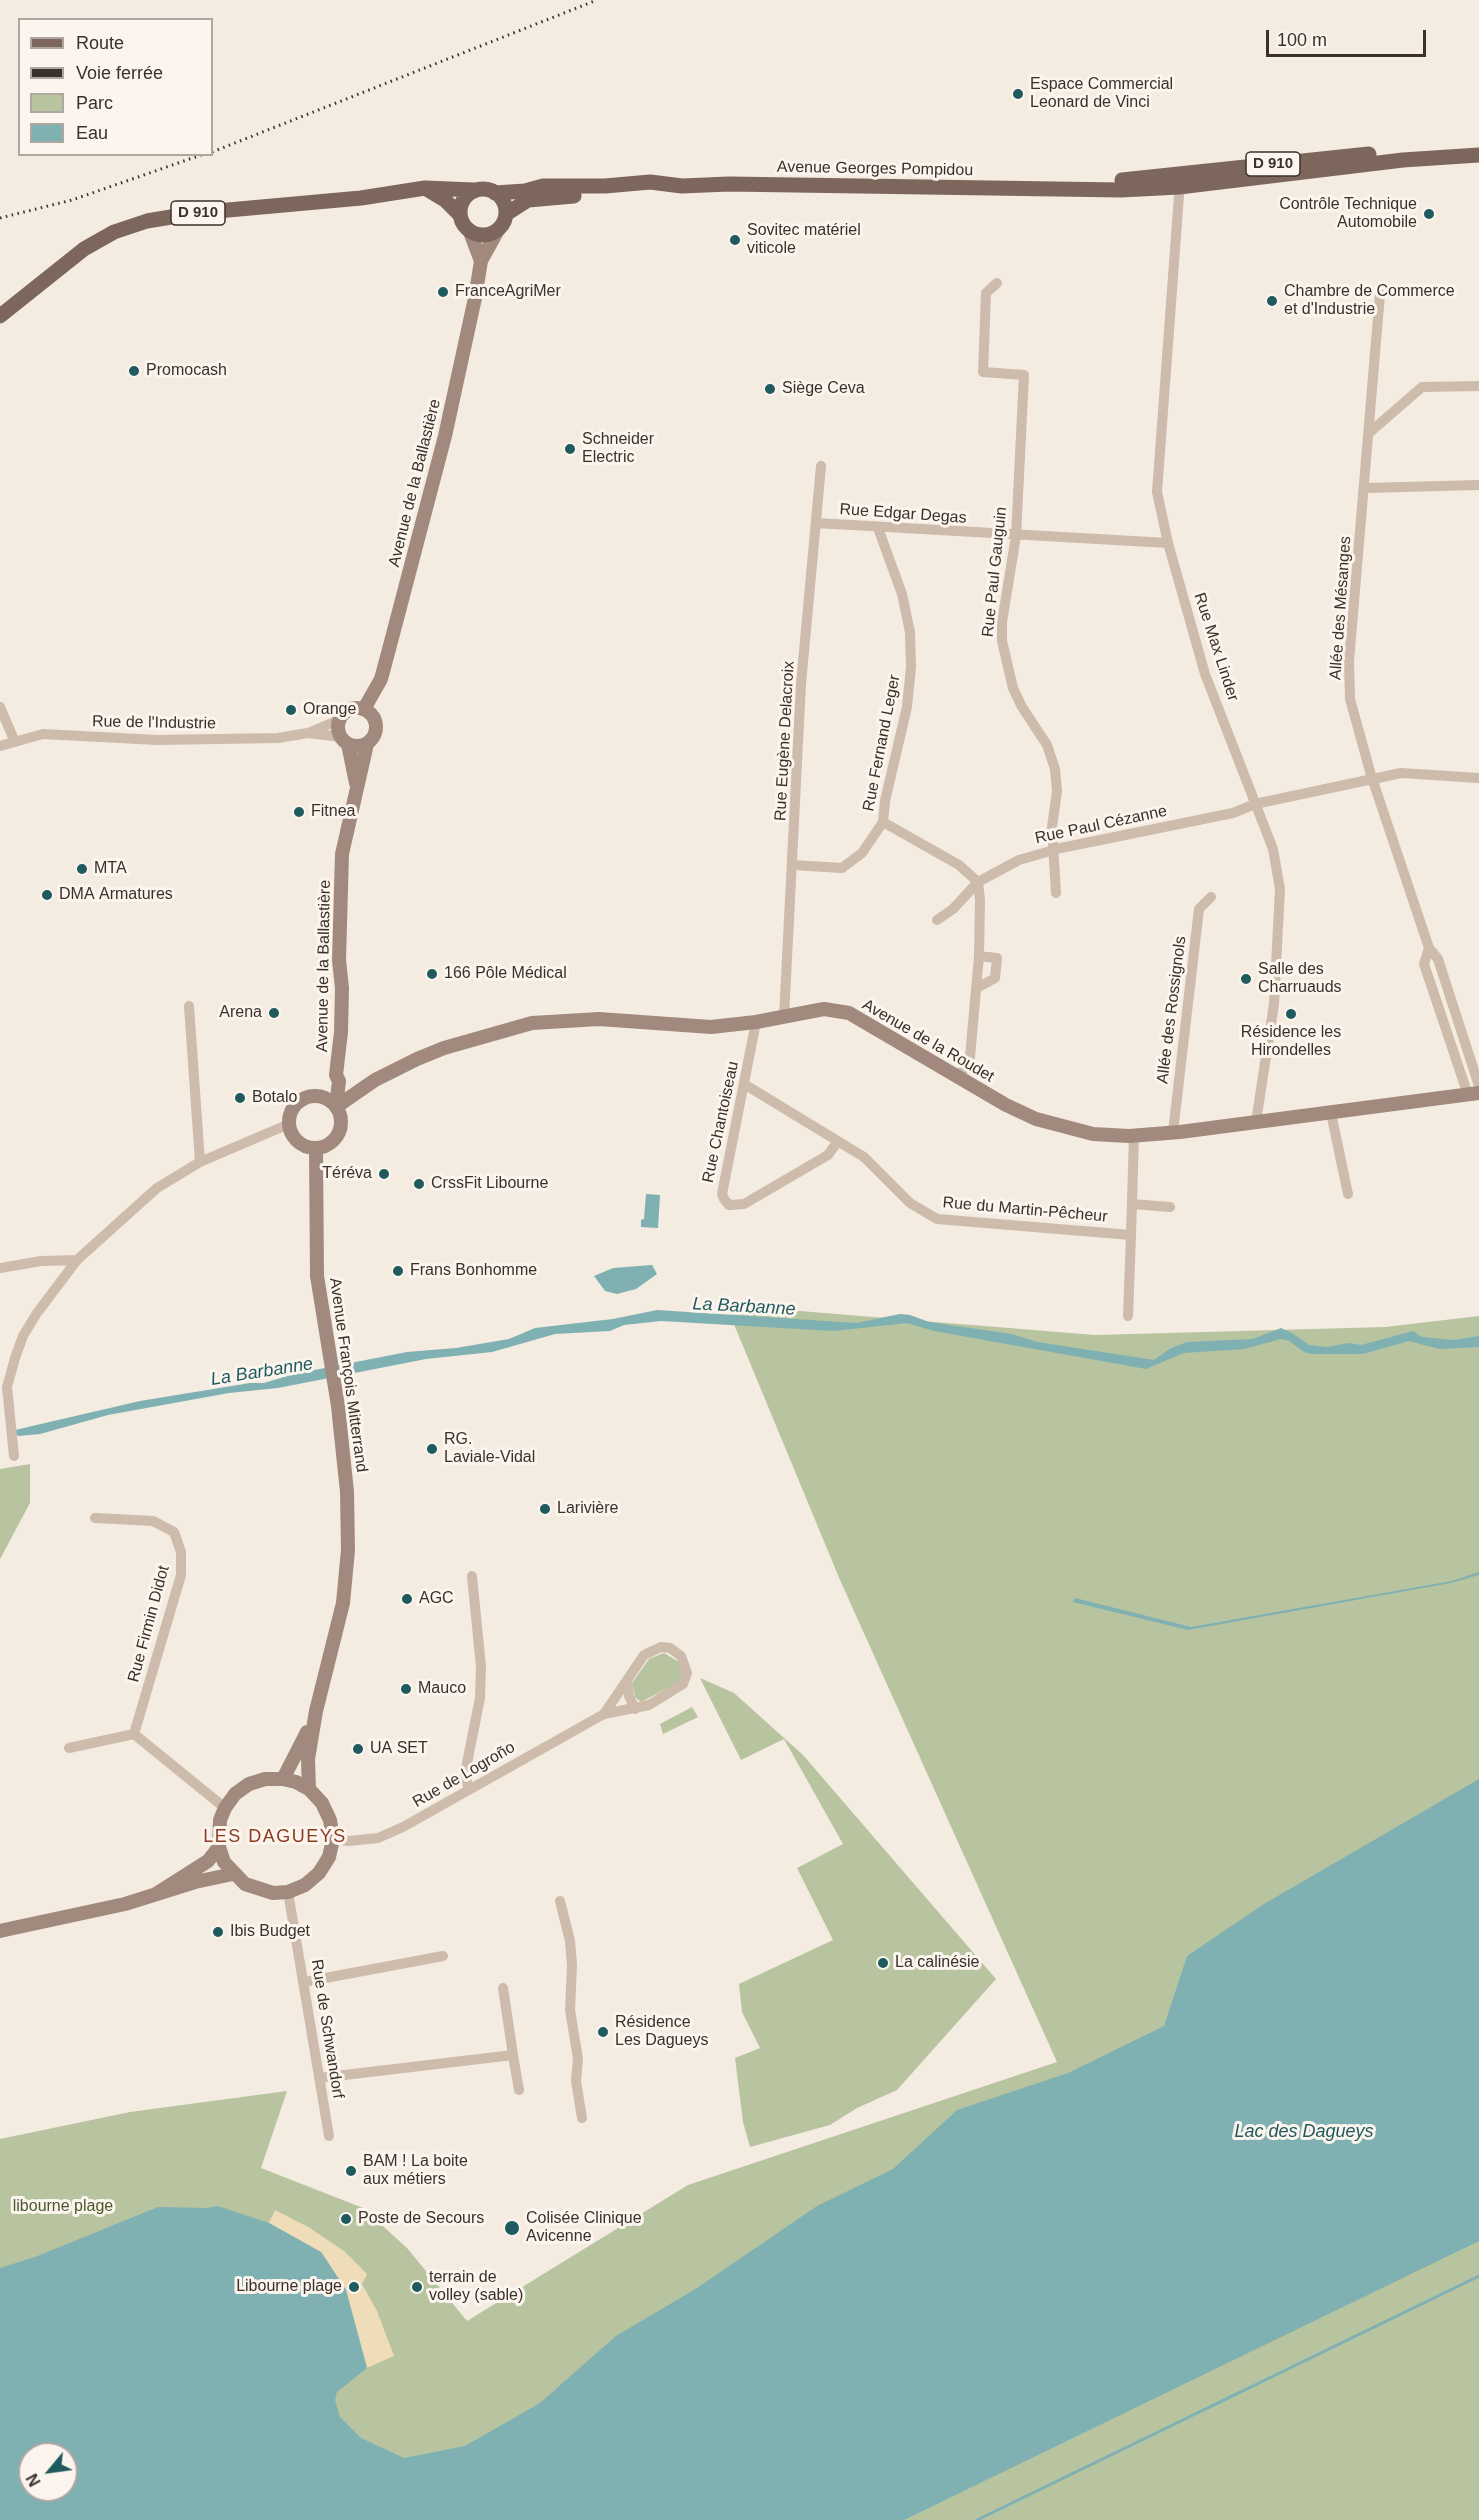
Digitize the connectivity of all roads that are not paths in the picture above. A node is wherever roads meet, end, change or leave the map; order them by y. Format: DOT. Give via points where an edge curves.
graph roads {
  1 [pos="1479,145"];
  2 [pos="1479,155"];
  3 [pos="1180,180"];
  4 [pos="682,186"];
  5 [pos="425,188"];
  6 [pos="474,190"];
  7 [pos="495,193"];
  8 [pos="459,214"];
  9 [pos="506,214"];
  10 [pos="498,230"];
  11 [pos="470,232"];
  12 [pos="481,261"];
  13 [pos="997,283"];
  14 [pos="1380,294"];
  15 [pos="0,316"];
  16 [pos="1479,386"];
  17 [pos="1369,433"];
  18 [pos="821,466"];
  19 [pos="1479,485"];
  20 [pos="1365,488"];
  21 [pos="816,523"];
  22 [pos="878,528"];
  23 [pos="1016,536"];
  24 [pos="1168,543"];
  25 [pos="0,707"];
  26 [pos="364,709"];
  27 [pos="339,720"];
  28 [pos="308,733"];
  29 [pos="344,741"];
  30 [pos="15,742"];
  31 [pos="367,744"];
  32 [pos="0,746"];
  33 [pos="1479,778"];
  34 [pos="1373,780"];
  35 [pos="356,785"];
  36 [pos="1255,804"];
  37 [pos="882,822"];
  38 [pos="1053,850"];
  39 [pos="793,865"];
  40 [pos="978,882"];
  41 [pos="1056,893"];
  42 [pos="1211,897"];
  43 [pos="937,920"];
  44 [pos="979,956"];
  45 [pos="977,988"];
  46 [pos="189,1006"];
  47 [pos="784,1017"];
  48 [pos="756,1022"];
  49 [pos="338,1078"];
  50 [pos="958,1079"];
  51 [pos="744,1083"];
  52 [pos="358,1091"];
  53 [pos="1475,1091"];
  54 [pos="319,1096"];
  55 [pos="336,1107"];
  56 [pos="1331,1113"];
  57 [pos="1256,1122"];
  58 [pos="290,1124"];
  59 [pos="1173,1132"];
  60 [pos="1134,1136"];
  61 [pos="838,1141"];
  62 [pos="316,1148"];
  63 [pos="200,1162"];
  64 [pos="1348,1194"];
  65 [pos="1132,1204"];
  66 [pos="1170,1207"];
  67 [pos="1131,1235"];
  68 [pos="77,1260"];
  69 [pos="0,1268"];
  70 [pos="1128,1316"];
  71 [pos="4,1423"];
  72 [pos="14,1456"];
  73 [pos="94,1518"];
  74 [pos="472,1576"];
  75 [pos="627,1681"];
  76 [pos="636,1709"];
  77 [pos="316,1711"];
  78 [pos="604,1714"];
  79 [pos="134,1734"];
  80 [pos="69,1748"];
  81 [pos="283,1779"];
  82 [pos="309,1789"];
  83 [pos="469,1790"];
  84 [pos="225,1808"];
  85 [pos="333,1839"];
  86 [pos="219,1847"];
  87 [pos="233,1874"];
  88 [pos="288,1892"];
  89 [pos="156,1894"];
  90 [pos="560,1901"];
  91 [pos="0,1931"];
  92 [pos="443,1956"];
  93 [pos="304,1982"];
  94 [pos="503,1988"];
  95 [pos="513,2055"];
  96 [pos="319,2078"];
  97 [pos="519,2090"];
  98 [pos="582,2118"];
  99 [pos="328,2136"];
  1 -- 3 [label="main road, Avenue Georges Pompidou / D 910"];
  2 -- 3 [label="main road, Avenue Georges Pompidou / D 910"];
  3 -- 4 [label="main road, Avenue Georges Pompidou / D 910" via="1121,190"];
  3 -- 24 [label="street, Rue Max Linder" via="1157,492"];
  4 -- 7 [label="main road, Avenue Georges Pompidou / D 910" via="650,182 543,186"];
  4 -- 9 [label="main road, Avenue Georges Pompidou / D 910" via="651,192 528,200"];
  5 -- 6 [label="main road, D 910"];
  5 -- 8 [label="main road"];
  5 -- 15 [label="main road, D 910" via="147,221 114,232 84,249"];
  6 -- 7 [label="main road"];
  6 -- 8 [label="main road" via="463,200"];
  7 -- 9 [label="main road"];
  8 -- 11 [label="main road"];
  9 -- 10 [label="main road"];
  10 -- 11 [label="main road" via="484,236"];
  10 -- 12 [label="main road, Avenue de la Ballastière"];
  11 -- 12 [label="main road, Avenue de la Ballastière"];
  12 -- 26 [label="main road, Avenue de la Ballastière" via="445,436 381,679"];
  13 -- 23 [label="street, Rue Paul Gauguin" via="986,293 983,372 1024,375"];
  14 -- 17 [label="street, Allée des Mésanges"];
  16 -- 17 [label="street" via="1422,387"];
  17 -- 20 [label="street, Allée des Mésanges"];
  18 -- 21 [label="street, Rue Eugène Delacroix"];
  19 -- 20 [label="street"];
  20 -- 34 [label="street, Allée des Mésanges" via="1349,661 1356,729"];
  21 -- 22 [label="street, Rue Edgar Degas"];
  21 -- 39 [label="street, Rue Eugène Delacroix" via="801,684"];
  22 -- 23 [label="street, Rue Edgar Degas"];
  22 -- 37 [label="street, Rue Fernand Leger" via="902,594 910,632 911,667 907,707"];
  23 -- 24 [label="street, Rue Edgar Degas"];
  23 -- 38 [label="street, Rue Paul Gauguin" via="1002,641 1013,687 1047,744 1055,769"];
  24 -- 36 [label="street, Rue Max Linder" via="1205,674"];
  25 -- 30 [label="street"];
  26 -- 27 [label="main road" via="349,709"];
  26 -- 31 [label="main road" via="377,726"];
  27 -- 28 [label="street, Rue de l'Industrie"];
  27 -- 29 [label="main road" via="338,729"];
  28 -- 29 [label="street, Rue de l'Industrie"];
  28 -- 30 [label="street, Rue de l'Industrie" via="263,739 157,740 44,734"];
  29 -- 31 [label="main road" via="354,746"];
  29 -- 35 [label="main road, Avenue de la Ballastière"];
  30 -- 32 [label="street, Rue de l'Industrie"];
  31 -- 35 [label="main road, Avenue de la Ballastière"];
  33 -- 34 [label="street, Rue Paul Cézanne" via="1401,773"];
  34 -- 36 [label="street, Rue Paul Cézanne"];
  34 -- 53 [label="street, Allée des Mésanges" via="1429,948 1424,964"];
  35 -- 49 [label="main road, Avenue de la Ballastière" via="342,854"];
  36 -- 38 [label="street, Rue Paul Cézanne" via="1233,813"];
  36 -- 57 [label="street, Rue Max Linder" via="1273,849 1280,889 1274,1004"];
  37 -- 39 [label="street, Rue Fernand Leger" via="862,853 842,867"];
  37 -- 40 [label="street" via="959,865"];
  38 -- 40 [label="street, Rue Paul Cézanne" via="1019,860"];
  38 -- 41 [label="street, Rue Paul Gauguin"];
  39 -- 47 [label="street, Rue Eugène Delacroix"];
  40 -- 43 [label="street, Rue Paul Cézanne"];
  40 -- 44 [label="street"];
  42 -- 59 [label="street, Allée des Rossignols" via="1199,909"];
  44 -- 45 [label="street"];
  44 -- 45 [label="street" via="997,958 995,978"];
  45 -- 50 [label="street" via="970,1058"];
  46 -- 63 [label="street"];
  47 -- 48 [label="main road, Avenue de la Roudet"];
  47 -- 50 [label="main road, Avenue de la Roudet" via="824,1009 849,1013"];
  48 -- 51 [label="street, Rue Chantoiseau"];
  48 -- 52 [label="main road, Avenue de la Roudet" via="711,1027 599,1019 532,1023 444,1048 389,1071"];
  49 -- 52 [label="main road"];
  49 -- 54 [label="main road, Avenue de la Ballastière"];
  49 -- 55 [label="main road, Avenue de la Ballastière"];
  50 -- 60 [label="main road, Avenue de la Roudet" via="1036,1119 1093,1134"];
  51 -- 61 [label="street, Rue du Martin-Pêcheur"];
  51 -- 61 [label="street, Rue Chantoiseau" via="722,1194 729,1205 744,1204 828,1155"];
  52 -- 55 [label="main road, Avenue de la Roudet"];
  53 -- 56 [label="main road, Avenue de la Roudet"];
  54 -- 55 [label="main road"];
  54 -- 58 [label="main road" via="299,1102 290,1115"];
  55 -- 62 [label="main road" via="341,1122 336,1137"];
  56 -- 57 [label="main road, Avenue de la Roudet"];
  56 -- 64 [label="street"];
  57 -- 59 [label="main road, Avenue de la Roudet"];
  58 -- 62 [label="main road" via="298,1142"];
  58 -- 63 [label="street"];
  59 -- 60 [label="main road, Avenue de la Roudet"];
  60 -- 65 [label="street, Rue du Martin-Pêcheur"];
  61 -- 67 [label="street, Rue du Martin-Pêcheur" via="864,1157 910,1203 937,1219"];
  62 -- 77 [label="main road, Avenue François Mitterrand" via="317,1276 338,1406 348,1550 343,1603"];
  63 -- 68 [label="street" via="157,1188"];
  65 -- 66 [label="street, Rue du Martin-Pêcheur"];
  65 -- 67 [label="street, Rue du Martin-Pêcheur"];
  67 -- 70 [label="street, Rue du Martin-Pêcheur"];
  68 -- 69 [label="street"];
  68 -- 71 [label="street" via="23,1336 8,1387"];
  71 -- 72 [label="street"];
  73 -- 79 [label="street, Rue Firmin Didot" via="153,1521 174,1532 181,1552 182,1575"];
  74 -- 83 [label="street" via="481,1667 480,1698 465,1773"];
  75 -- 76 [label="street"];
  75 -- 76 [label="street, Rue de Logroño" via="644,1655 661,1647 676,1651 685,1661 687,1673 683,1684"];
  75 -- 78 [label="street, Rue de Logroño"];
  76 -- 78 [label="street, Rue de Logroño"];
  77 -- 81 [label="main road, Avenue François Mitterrand"];
  77 -- 82 [label="main road, Avenue François Mitterrand" via="308,1759"];
  78 -- 83 [label="street, Rue de Logroño"];
  79 -- 80 [label="street"];
  79 -- 84 [label="street"];
  81 -- 82 [label="main road"];
  81 -- 84 [label="main road" via="249,1784"];
  82 -- 85 [label="main road" via="322,1803"];
  83 -- 85 [label="street, Rue de Logroño" via="378,1838"];
  84 -- 86 [label="main road"];
  85 -- 88 [label="main road" via="320,1873"];
  86 -- 87 [label="main road"];
  86 -- 89 [label="main road" via="208,1861"];
  87 -- 88 [label="main road" via="258,1891"];
  87 -- 89 [label="main road"];
  88 -- 93 [label="street, Rue de Schwandorf"];
  89 -- 91 [label="main road"];
  90 -- 98 [label="street" via="570,1941 570,2010"];
  92 -- 93 [label="street"];
  93 -- 96 [label="street, Rue de Schwandorf"];
  94 -- 95 [label="street"];
  95 -- 96 [label="street"];
  95 -- 97 [label="street"];
  96 -- 99 [label="street, Rue de Schwandorf"];
}
